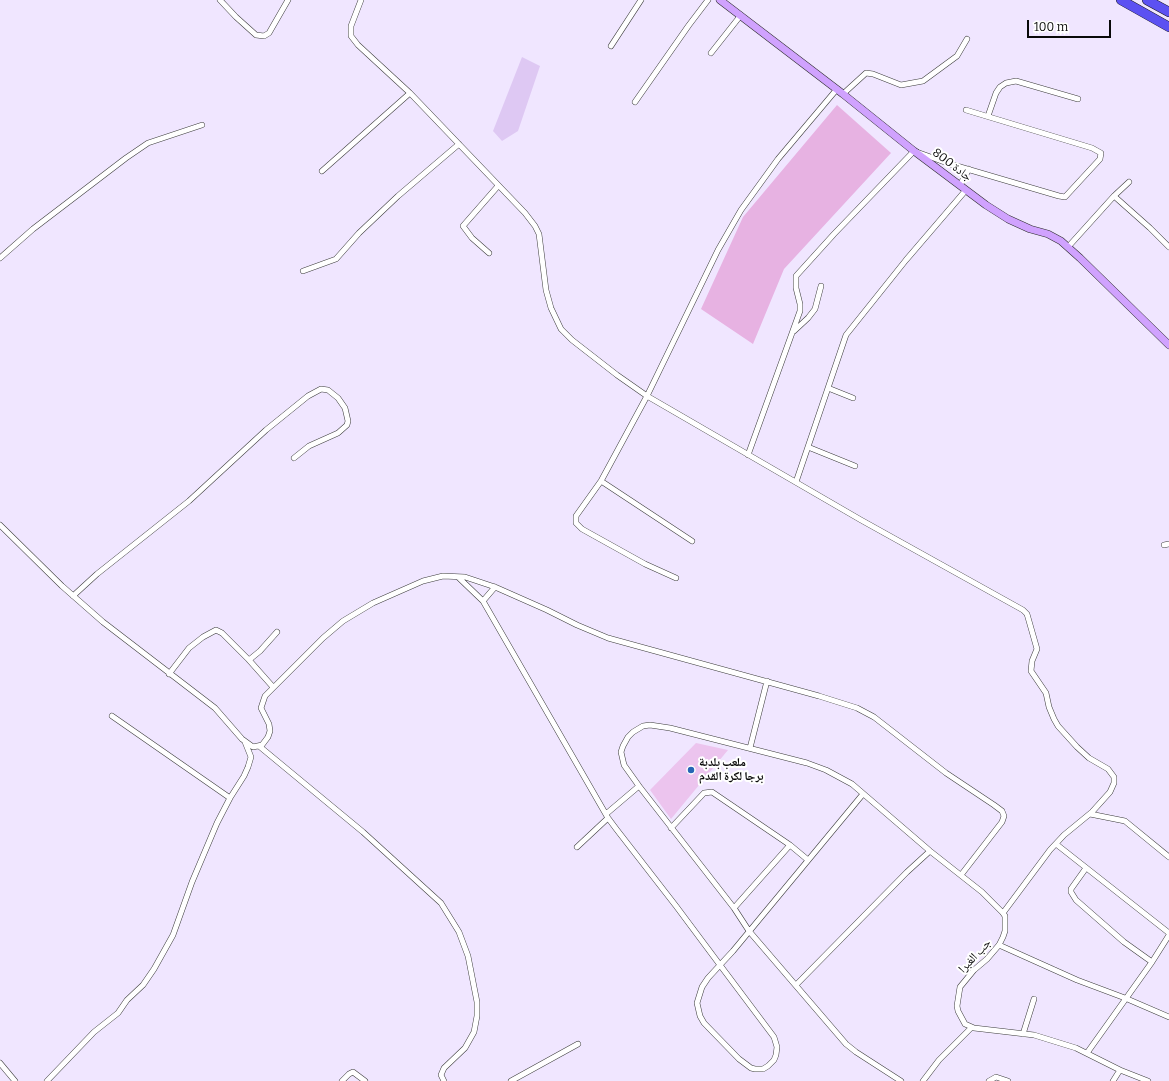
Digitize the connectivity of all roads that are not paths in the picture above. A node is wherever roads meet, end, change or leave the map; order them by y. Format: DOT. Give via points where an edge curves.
graph roads {
  1 [pos="220,0"];
  2 [pos="288,0"];
  3 [pos="361,0"];
  4 [pos="641,0"];
  5 [pos="708,0"];
  6 [pos="720,0"];
  7 [pos="1121,0"];
  8 [pos="1147,0"];
  9 [pos="1169,12"];
  10 [pos="741,15"];
  11 [pos="1169,27"];
  12 [pos="967,39"];
  13 [pos="611,46"];
  14 [pos="711,53"];
  15 [pos="840,91"];
  16 [pos="410,93"];
  17 [pos="1078,99"];
  18 [pos="635,102"];
  19 [pos="966,110"];
  20 [pos="988,116"];
  21 [pos="202,125"];
  22 [pos="459,144"];
  23 [pos="914,151"];
  24 [pos="969,169"];
  25 [pos="322,171"];
  26 [pos="1128,182"];
  27 [pos="498,186"];
  28 [pos="963,188"];
  29 [pos="1114,196"];
  30 [pos="1068,247"];
  31 [pos="1169,247"];
  32 [pos="489,252"];
  33 [pos="0,258"];
  34 [pos="303,271"];
  35 [pos="821,286"];
  36 [pos="790,334"];
  37 [pos="1169,345"];
  38 [pos="828,388"];
  39 [pos="647,396"];
  40 [pos="853,398"];
  41 [pos="808,447"];
  42 [pos="748,455"];
  43 [pos="294,458"];
  44 [pos="855,466"];
  45 [pos="601,481"];
  46 [pos="796,482"];
  47 [pos="0,525"];
  48 [pos="692,541"];
  49 [pos="458,577"];
  50 [pos="676,578"];
  51 [pos="495,587"];
  52 [pos="73,596"];
  53 [pos="483,601"];
  54 [pos="277,632"];
  55 [pos="249,660"];
  56 [pos="169,674"];
  57 [pos="766,681"];
  58 [pos="273,687"];
  59 [pos="112,716"];
  60 [pos="245,742"];
  61 [pos="259,746"];
  62 [pos="750,748"];
  63 [pos="638,786"];
  64 [pos="863,794"];
  65 [pos="230,798"];
  66 [pos="1090,814"];
  67 [pos="607,816"];
  68 [pos="671,828"];
  69 [pos="1056,844"];
  70 [pos="790,846"];
  71 [pos="577,847"];
  72 [pos="930,851"];
  73 [pos="1169,857"];
  74 [pos="808,860"];
  75 [pos="1086,868"];
  76 [pos="961,875"];
  77 [pos="734,908"];
  78 [pos="1003,913"];
  79 [pos="749,931"];
  80 [pos="1169,934"];
  81 [pos="999,945"];
  82 [pos="1152,962"];
  83 [pos="720,964"];
  84 [pos="796,985"];
  85 [pos="1125,998"];
  86 [pos="1034,999"];
  87 [pos="1169,1017"];
  88 [pos="971,1028"];
  89 [pos="1023,1034"];
  90 [pos="578,1044"];
  91 [pos="1087,1053"];
  92 [pos="0,1063"];
  93 [pos="1120,1070"];
  94 [pos="15,1081"];
  95 [pos="47,1081"];
  96 [pos="342,1081"];
  97 [pos="365,1081"];
  98 [pos="444,1081"];
  99 [pos="511,1081"];
  100 [pos="901,1081"];
  101 [pos="923,1081"];
  102 [pos="989,1081"];
  103 [pos="1008,1081"];
  104 [pos="1113,1081"];
  105 [pos="1148,1081"];
  1 -- 2 [label="street" via="256,35 264,36 269,33"];
  3 -- 16 [label="street" via="351,26 351,36"];
  4 -- 13 [label="street"];
  5 -- 18 [label="street"];
  6 -- 10 [label="main road, جادة 800"];
  7 -- 11 [label="highway"];
  8 -- 9 [label="highway"];
  10 -- 14 [label="street"];
  10 -- 15 [label="main road, جادة 800"];
  12 -- 15 [label="street" via="957,56 923,80 901,85 866,73"];
  15 -- 23 [label="main road, جادة 800"];
  15 -- 39 [label="street" via="778,159 741,210 718,250"];
  16 -- 22 [label="street"];
  16 -- 25 [label="street"];
  17 -- 20 [label="street" via="1016,81 1000,87"];
  19 -- 20 [label="street"];
  20 -- 24 [label="street" via="1092,148 1101,153 1100,159 1065,196"];
  21 -- 33 [label="street" via="148,143 67,203"];
  22 -- 27 [label="street"];
  22 -- 34 [label="street" via="350,241 336,259"];
  23 -- 24 [label="street"];
  23 -- 28 [label="main road, جادة 800"];
  23 -- 36 [label="street" via="796,276 800,307"];
  24 -- 28 [label="street"];
  26 -- 29 [label="street"];
  27 -- 32 [label="street" via="464,226 472,238"];
  27 -- 39 [label="street" via="537,229 546,290 553,314 561,329 589,354"];
  28 -- 30 [label="main road, جادة 800" via="1008,219 1048,234"];
  28 -- 38 [label="street" via="846,335"];
  29 -- 30 [label="street"];
  29 -- 31 [label="street"];
  30 -- 37 [label="main road, جادة 800"];
  35 -- 36 [label="street" via="815,308"];
  36 -- 42 [label="street"];
  38 -- 40 [label="street"];
  38 -- 41 [label="street"];
  39 -- 42 [label="street"];
  39 -- 45 [label="street"];
  41 -- 44 [label="street"];
  41 -- 46 [label="street"];
  42 -- 46 [label="street"];
  43 -- 52 [label="street" via="309,446 338,433 347,425 345,408 328,390 321,389 308,396 266,430 189,501 96,574"];
  45 -- 48 [label="street"];
  45 -- 50 [label="street" via="576,516 577,524 646,564"];
  46 -- 66 [label="street" via="1027,614 1037,649 1031,671 1046,693 1054,719 1088,758 1108,769 1114,777 1110,792"];
  47 -- 52 [label="street"];
  49 -- 51 [label="street"];
  49 -- 53 [label="street"];
  49 -- 58 [label="street" via="443,576 423,581 373,602 343,621"];
  51 -- 53 [label="street"];
  51 -- 57 [label="street" via="608,638"];
  52 -- 56 [label="street"];
  53 -- 67 [label="street"];
  54 -- 55 [label="street"];
  55 -- 56 [label="street" via="216,630 190,648"];
  55 -- 58 [label="street"];
  56 -- 60 [label="street" via="215,708"];
  57 -- 62 [label="street"];
  57 -- 76 [label="street" via="840,702 869,714 946,773 1002,811 1002,822"];
  58 -- 61 [label="street" via="261,705 270,728 268,737"];
  59 -- 65 [label="street"];
  60 -- 61 [label="street" via="253,747"];
  60 -- 65 [label="street" via="251,757 250,762"];
  61 -- 98 [label="street" via="363,832 441,903 459,932 468,956 477,1016 474,1032 465,1048 444,1068 441,1075"];
  62 -- 63 [label="street" via="658,725 643,726 628,737 622,752 624,765"];
  62 -- 64 [label="street" via="826,770 852,784"];
  63 -- 67 [label="street"];
  63 -- 68 [label="street"];
  64 -- 72 [label="street"];
  64 -- 74 [label="street"];
  65 -- 95 [label="street" via="206,847 173,934 151,974 118,1013 94,1032"];
  66 -- 69 [label="street"];
  66 -- 73 [label="street" via="1125,820"];
  67 -- 71 [label="street"];
  67 -- 83 [label="street"];
  68 -- 70 [label="street" via="704,793 710,792 730,803"];
  68 -- 77 [label="street"];
  69 -- 75 [label="street"];
  69 -- 78 [label="street"];
  70 -- 74 [label="street"];
  70 -- 77 [label="street"];
  72 -- 76 [label="street"];
  72 -- 84 [label="street"];
  74 -- 79 [label="street"];
  75 -- 80 [label="street"];
  75 -- 82 [label="street" via="1071,892 1076,900 1124,942"];
  76 -- 78 [label="street"];
  77 -- 79 [label="street"];
  78 -- 81 [label="street, جب الغبرا" via="1005,930"];
  79 -- 83 [label="street"];
  79 -- 84 [label="street"];
  80 -- 82 [label="street"];
  81 -- 85 [label="street" via="1077,980"];
  81 -- 88 [label="street, جب الغبرا" via="960,987 958,1011 963,1022"];
  82 -- 85 [label="street"];
  83 -- 83 [label="street" via="777,1042 775,1057 765,1068 751,1068 739,1059 700,1016 697,1003 702,987"];
  84 -- 100 [label="street" via="846,1044"];
  85 -- 87 [label="street"];
  85 -- 91 [label="street"];
  86 -- 89 [label="street"];
  88 -- 89 [label="street"];
  88 -- 101 [label="street" via="939,1060"];
  89 -- 91 [label="street" via="1034,1035"];
  90 -- 99 [label="street"];
  91 -- 93 [label="street"];
  92 -- 94 [label="street"];
  93 -- 104 [label="street"];
  93 -- 105 [label="street"];
  96 -- 97 [label="street" via="353,1072"];
  102 -- 103 [label="street" via="996,1078"];
}
